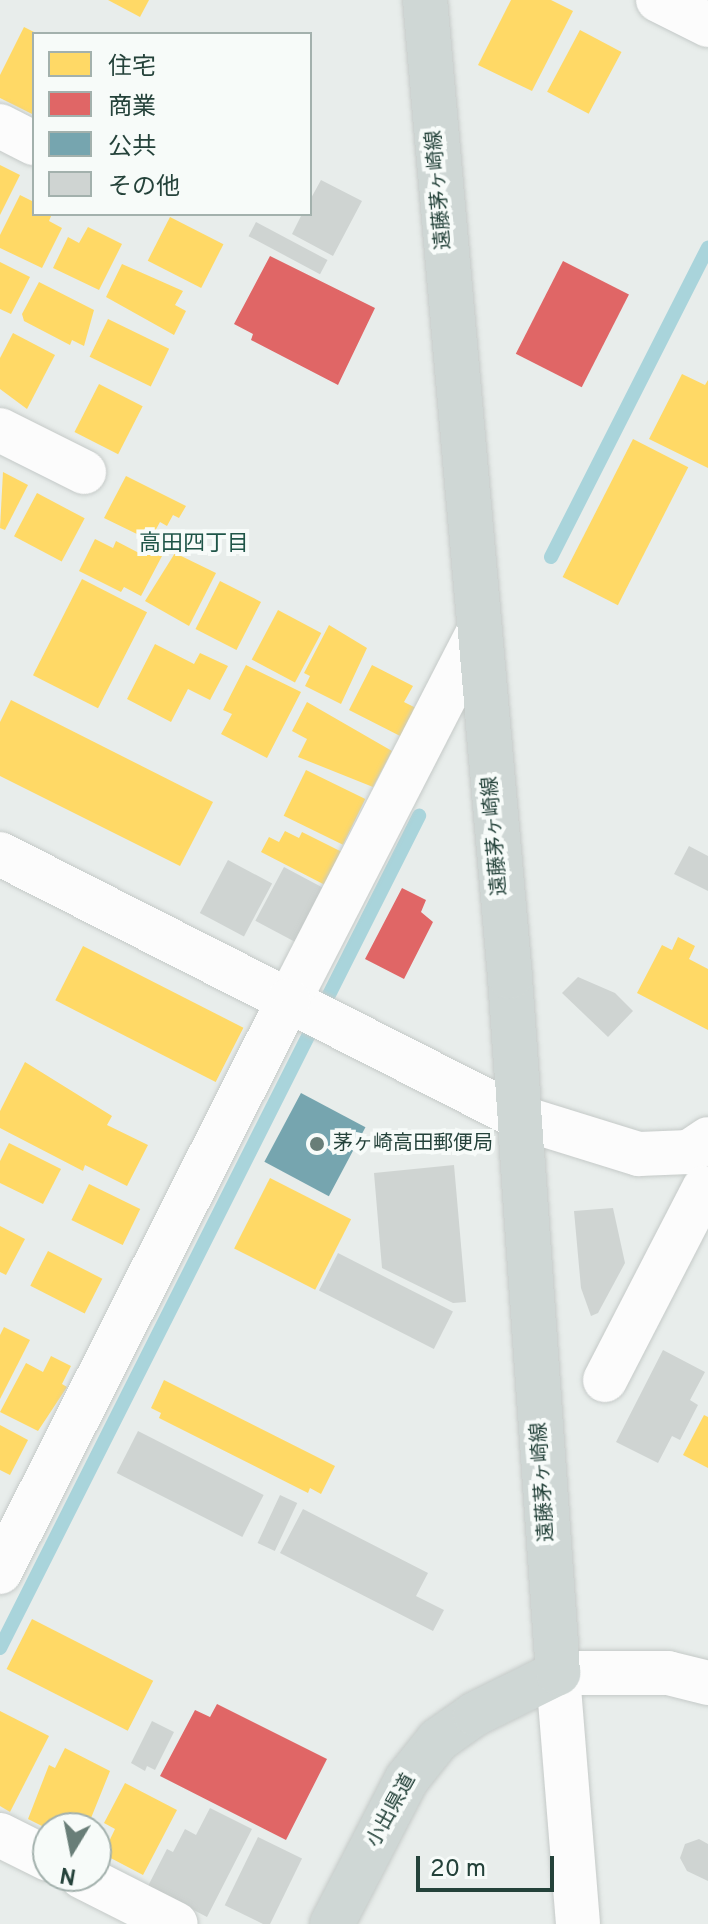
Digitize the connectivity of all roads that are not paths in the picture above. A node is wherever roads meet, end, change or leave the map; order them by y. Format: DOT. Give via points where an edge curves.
graph roads {
  1 [pos="425,0"];
  2 [pos="658,0"];
  3 [pos="708,25"];
  4 [pos="0,126"];
  5 [pos="32,142"];
  6 [pos="0,430"];
  7 [pos="84,472"];
  8 [pos="477,634"];
  9 [pos="0,854"];
  10 [pos="293,995"];
  11 [pos="516,1116"];
  12 [pos="702,1167"];
  13 [pos="605,1380"];
  14 [pos="0,1572"];
  15 [pos="558,1673"];
  16 [pos="708,1683"];
  17 [pos="0,1835"];
  18 [pos="32,1851"];
  19 [pos="112,1892"];
  20 [pos="176,1924"];
  21 [pos="332,1924"];
  22 [pos="578,1924"];
  1 -- 8 [label="main road, 遠藤茅ヶ崎線"];
  2 -- 3 [label="street"];
  4 -- 5 [label="street"];
  6 -- 7 [label="street"];
  8 -- 10 [label="street"];
  8 -- 11 [label="main road, 遠藤茅ヶ崎線" via="510,977"];
  9 -- 10 [label="street"];
  10 -- 11 [label="street" via="334,1026"];
  10 -- 14 [label="street"];
  11 -- 12 [label="street" via="639,1154"];
  11 -- 15 [label="main road, 遠藤茅ヶ崎線"];
  12 -- 13 [label="street"];
  15 -- 16 [label="street" via="668,1673"];
  15 -- 21 [label="main road, 小出県道" via="475,1714 438,1740 407,1779"];
  15 -- 22 [label="street"];
  17 -- 18 [label="street"];
  19 -- 20 [label="street"];
}
